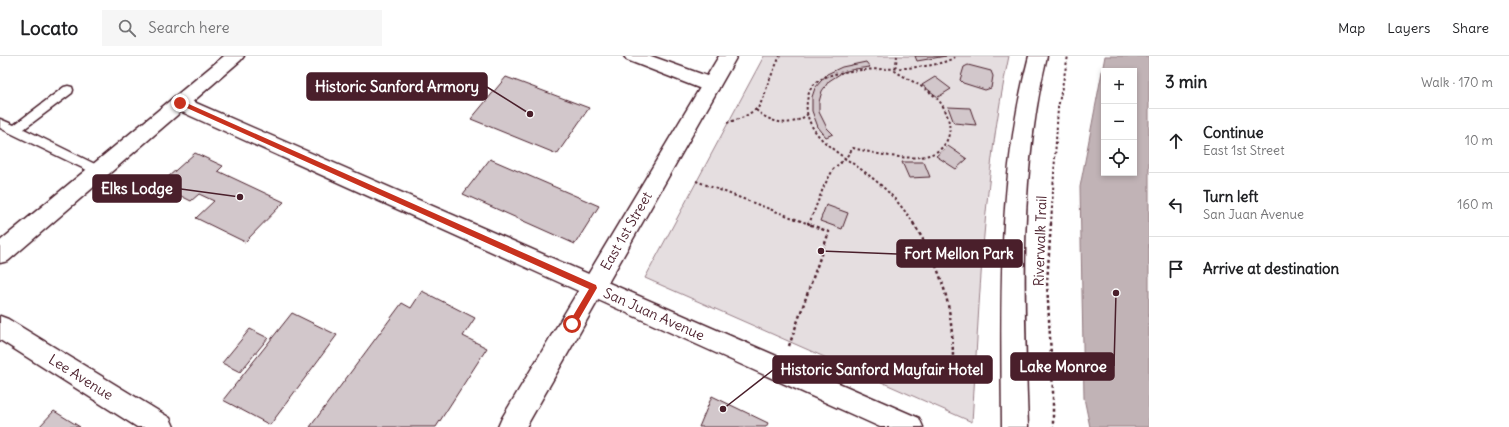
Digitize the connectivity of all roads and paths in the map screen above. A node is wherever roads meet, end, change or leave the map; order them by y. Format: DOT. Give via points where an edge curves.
graph roads {
  1 [pos="235,56"];
  2 [pos="633,56"];
  3 [pos="728,56"];
  4 [pos="780,56"];
  5 [pos="896,56"];
  6 [pos="957,56"];
  7 [pos="1038,56"];
  8 [pos="1068,56"];
  9 [pos="891,62"];
  10 [pos="897,63"];
  11 [pos="815,78"];
  12 [pos="711,85"];
  13 [pos="68,90"];
  14 [pos="180,103"];
  15 [pos="756,110"];
  16 [pos="808,114"];
  17 [pos="0,123"];
  18 [pos="727,123"];
  19 [pos="15,130"];
  20 [pos="845,159"];
  21 [pos="99,171"];
  22 [pos="696,181"];
  23 [pos="809,224"];
  24 [pos="0,254"];
  25 [pos="593,288"];
  26 [pos="0,327"];
  27 [pos="789,346"];
  28 [pos="953,362"];
  29 [pos="161,427"];
  30 [pos="511,427"];
  31 [pos="910,427"];
  32 [pos="1015,427"];
  33 [pos="1053,427"];
  1 -- 14 [label="street"];
  2 -- 12 [label="street"];
  3 -- 12 [label="street, East 1st Street"];
  4 -- 15 [label="path" via="777,68"];
  5 -- 10 [label="path"];
  6 -- 10 [label="path" via="929,64"];
  7 -- 32 [label="street" via="1027,103 1016,211 1013,313"];
  8 -- 33 [label="path, Riverwalk Trail" via="1058,108 1048,275"];
  9 -- 10 [label="path"];
  10 -- 20 [label="path" via="895,71 934,97 944,108 950,133 946,143 920,158 888,157 853,148"];
  11 -- 16 [label="path" via="809,89 806,105"];
  12 -- 25 [label="street, East 1st Street"];
  13 -- 19 [label="lane"];
  14 -- 21 [label="street"];
  14 -- 25 [label="street, San Juan Avenue"];
  15 -- 16 [label="path" via="770,120 783,123 796,122"];
  15 -- 18 [label="path" via="747,117"];
  16 -- 20 [label="path" via="815,134"];
  17 -- 19 [label="lane"];
  19 -- 21 [label="lane"];
  20 -- 23 [label="path" via="834,168 824,186"];
  20 -- 28 [label="path" via="862,169 888,192 929,248 950,311"];
  21 -- 24 [label="street"];
  22 -- 23 [label="path"];
  23 -- 27 [label="path" via="829,232"];
  25 -- 30 [label="street, East 1st Street"];
  25 -- 31 [label="street, San Juan Avenue"];
  26 -- 29 [label="street, Lee Avenue"];
}
